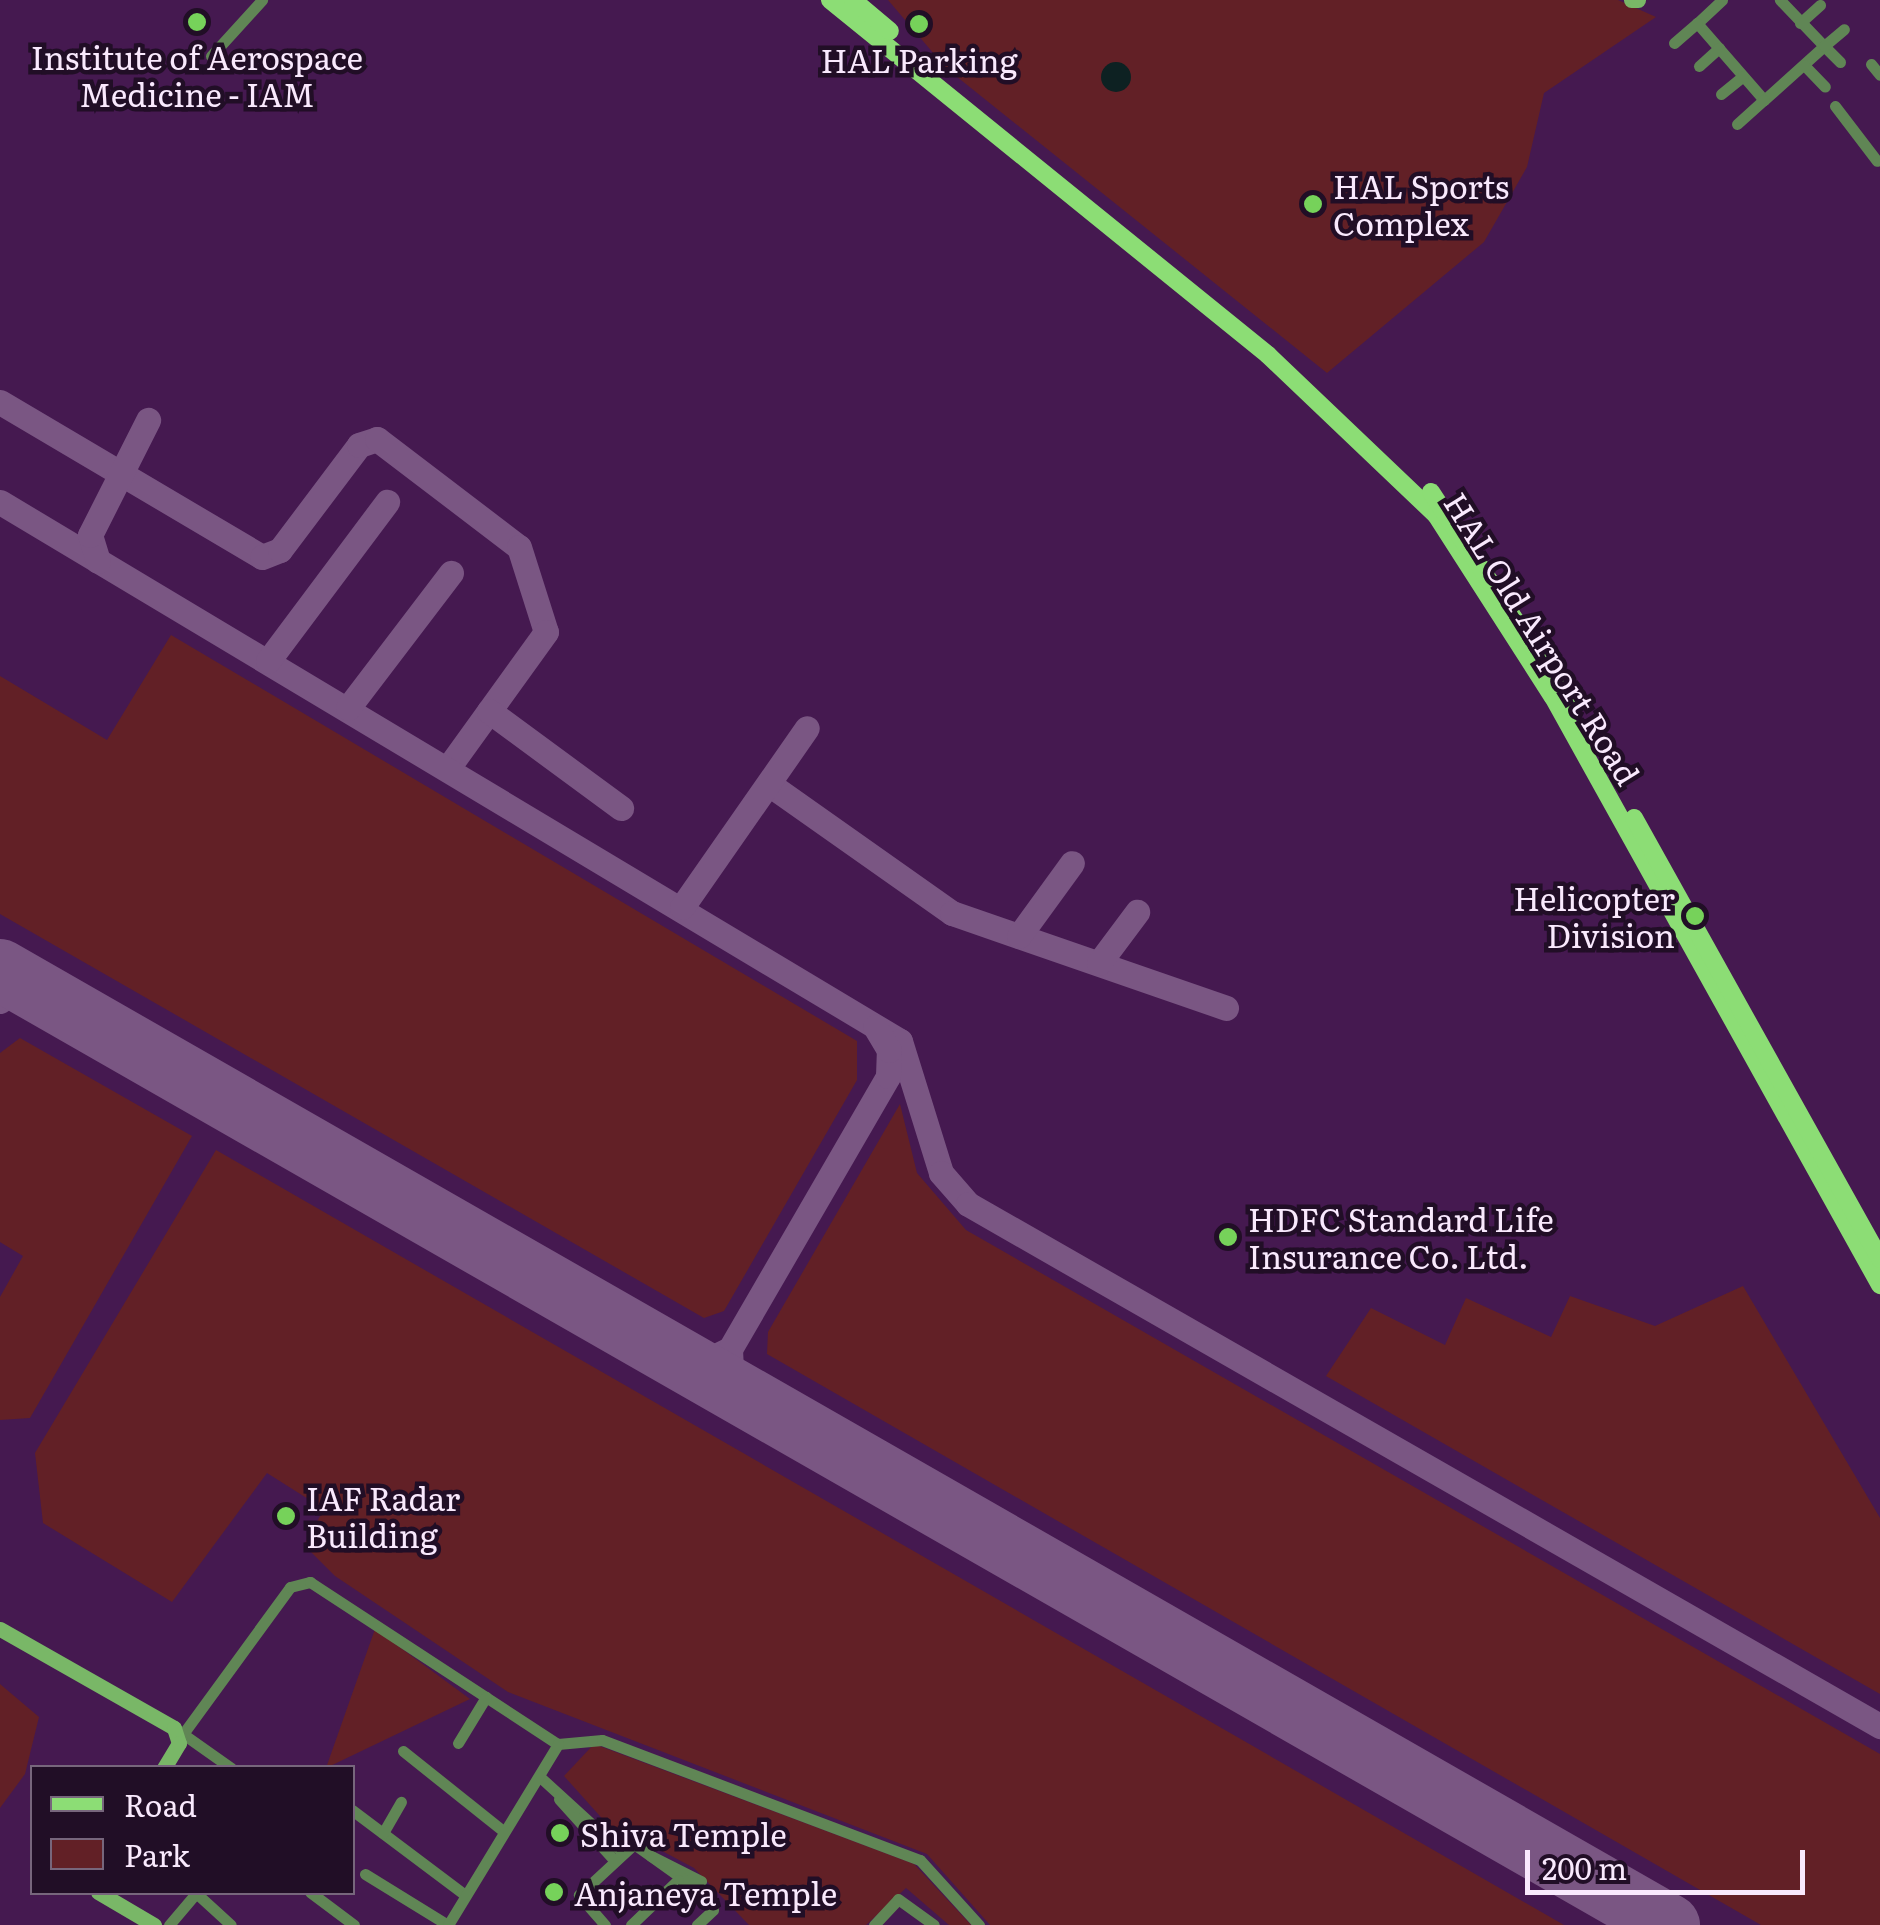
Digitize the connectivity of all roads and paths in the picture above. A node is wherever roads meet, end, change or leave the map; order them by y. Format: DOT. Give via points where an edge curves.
graph roads {
  1 [pos="262,0"];
  2 [pos="812,0"];
  3 [pos="830,0"];
  4 [pos="853,0"];
  5 [pos="872,0"];
  6 [pos="1722,0"];
  7 [pos="1780,0"];
  8 [pos="1820,4"];
  9 [pos="1697,22"];
  10 [pos="1800,23"];
  11 [pos="875,26"];
  12 [pos="1844,29"];
  13 [pos="1674,43"];
  14 [pos="1824,46"];
  15 [pos="1719,48"];
  16 [pos="211,56"];
  17 [pos="1840,62"];
  18 [pos="1804,64"];
  19 [pos="1871,64"];
  20 [pos="1700,66"];
  21 [pos="1880,75"];
  22 [pos="1743,76"];
  23 [pos="1825,87"];
  24 [pos="1722,94"];
  25 [pos="1764,100"];
  26 [pos="1835,106"];
  27 [pos="1737,124"];
  28 [pos="1879,161"];
  29 [pos="1562,702"];
  30 [pos="1880,1259"];
  31 [pos="1880,1285"];
  32 [pos="0,1629"];
  33 [pos="486,1698"];
  34 [pos="181,1736"];
  35 [pos="458,1742"];
  36 [pos="558,1744"];
  37 [pos="403,1750"];
  38 [pos="166,1765"];
  39 [pos="226,1765"];
  40 [pos="540,1777"];
  41 [pos="401,1802"];
  42 [pos="355,1812"];
  43 [pos="502,1830"];
  44 [pos="383,1833"];
  45 [pos="618,1856"];
  46 [pos="651,1856"];
  47 [pos="365,1874"];
  48 [pos="678,1880"];
  49 [pos="701,1882"];
  50 [pos="464,1894"];
  51 [pos="103,1895"];
  52 [pos="194,1895"];
  53 [pos="198,1895"];
  54 [pos="313,1895"];
  55 [pos="328,1911"];
  56 [pos="154,1925"];
  57 [pos="169,1925"];
  58 [pos="231,1925"];
  59 [pos="320,1925"];
  60 [pos="354,1925"];
  61 [pos="606,1925"];
  62 [pos="631,1925"];
  63 [pos="697,1925"];
  64 [pos="874,1925"];
  65 [pos="934,1925"];
  66 [pos="979,1925"];
  1 -- 16 [label="street"];
  2 -- 11 [label="main road"];
  3 -- 11 [label="main road"];
  4 -- 11 [label="main road"];
  5 -- 11 [label="main road"];
  6 -- 9 [label="street"];
  7 -- 10 [label="street"];
  8 -- 10 [label="street"];
  9 -- 13 [label="street"];
  9 -- 15 [label="street"];
  10 -- 14 [label="street"];
  11 -- 29 [label="main road, HAL Old Airport Road" via="1383,442 1448,511"];
  12 -- 14 [label="street"];
  14 -- 17 [label="street"];
  14 -- 18 [label="street"];
  15 -- 20 [label="street"];
  15 -- 22 [label="street"];
  18 -- 23 [label="street"];
  18 -- 25 [label="street"];
  19 -- 21 [label="street"];
  22 -- 24 [label="street"];
  22 -- 25 [label="street"];
  25 -- 27 [label="street"];
  26 -- 28 [label="street"];
  29 -- 30 [label="main road, HAL Old Airport Road"];
  29 -- 31 [label="main road, HAL Old Airport Road"];
  32 -- 34 [label="street"];
  33 -- 34 [label="street" via="302,1581"];
  33 -- 35 [label="street"];
  33 -- 36 [label="street"];
  34 -- 38 [label="street"];
  34 -- 39 [label="street"];
  36 -- 40 [label="street"];
  36 -- 66 [label="street" via="602,1740 912,1857"];
  37 -- 43 [label="street"];
  40 -- 43 [label="street"];
  40 -- 45 [label="street"];
  41 -- 44 [label="street"];
  42 -- 44 [label="street"];
  43 -- 50 [label="street"];
  44 -- 50 [label="street"];
  45 -- 46 [label="street" via="634,1844"];
  45 -- 61 [label="street" via="579,1895"];
  46 -- 48 [label="street"];
  46 -- 49 [label="street"];
  47 -- 50 [label="street" via="448,1925"];
  48 -- 62 [label="street"];
  48 -- 63 [label="street" via="712,1910"];
  51 -- 56 [label="street"];
  52 -- 57 [label="street"];
  53 -- 58 [label="street"];
  54 -- 55 [label="street"];
  55 -- 59 [label="street"];
  55 -- 60 [label="street"];
  64 -- 65 [label="street" via="898,1899"];
}
